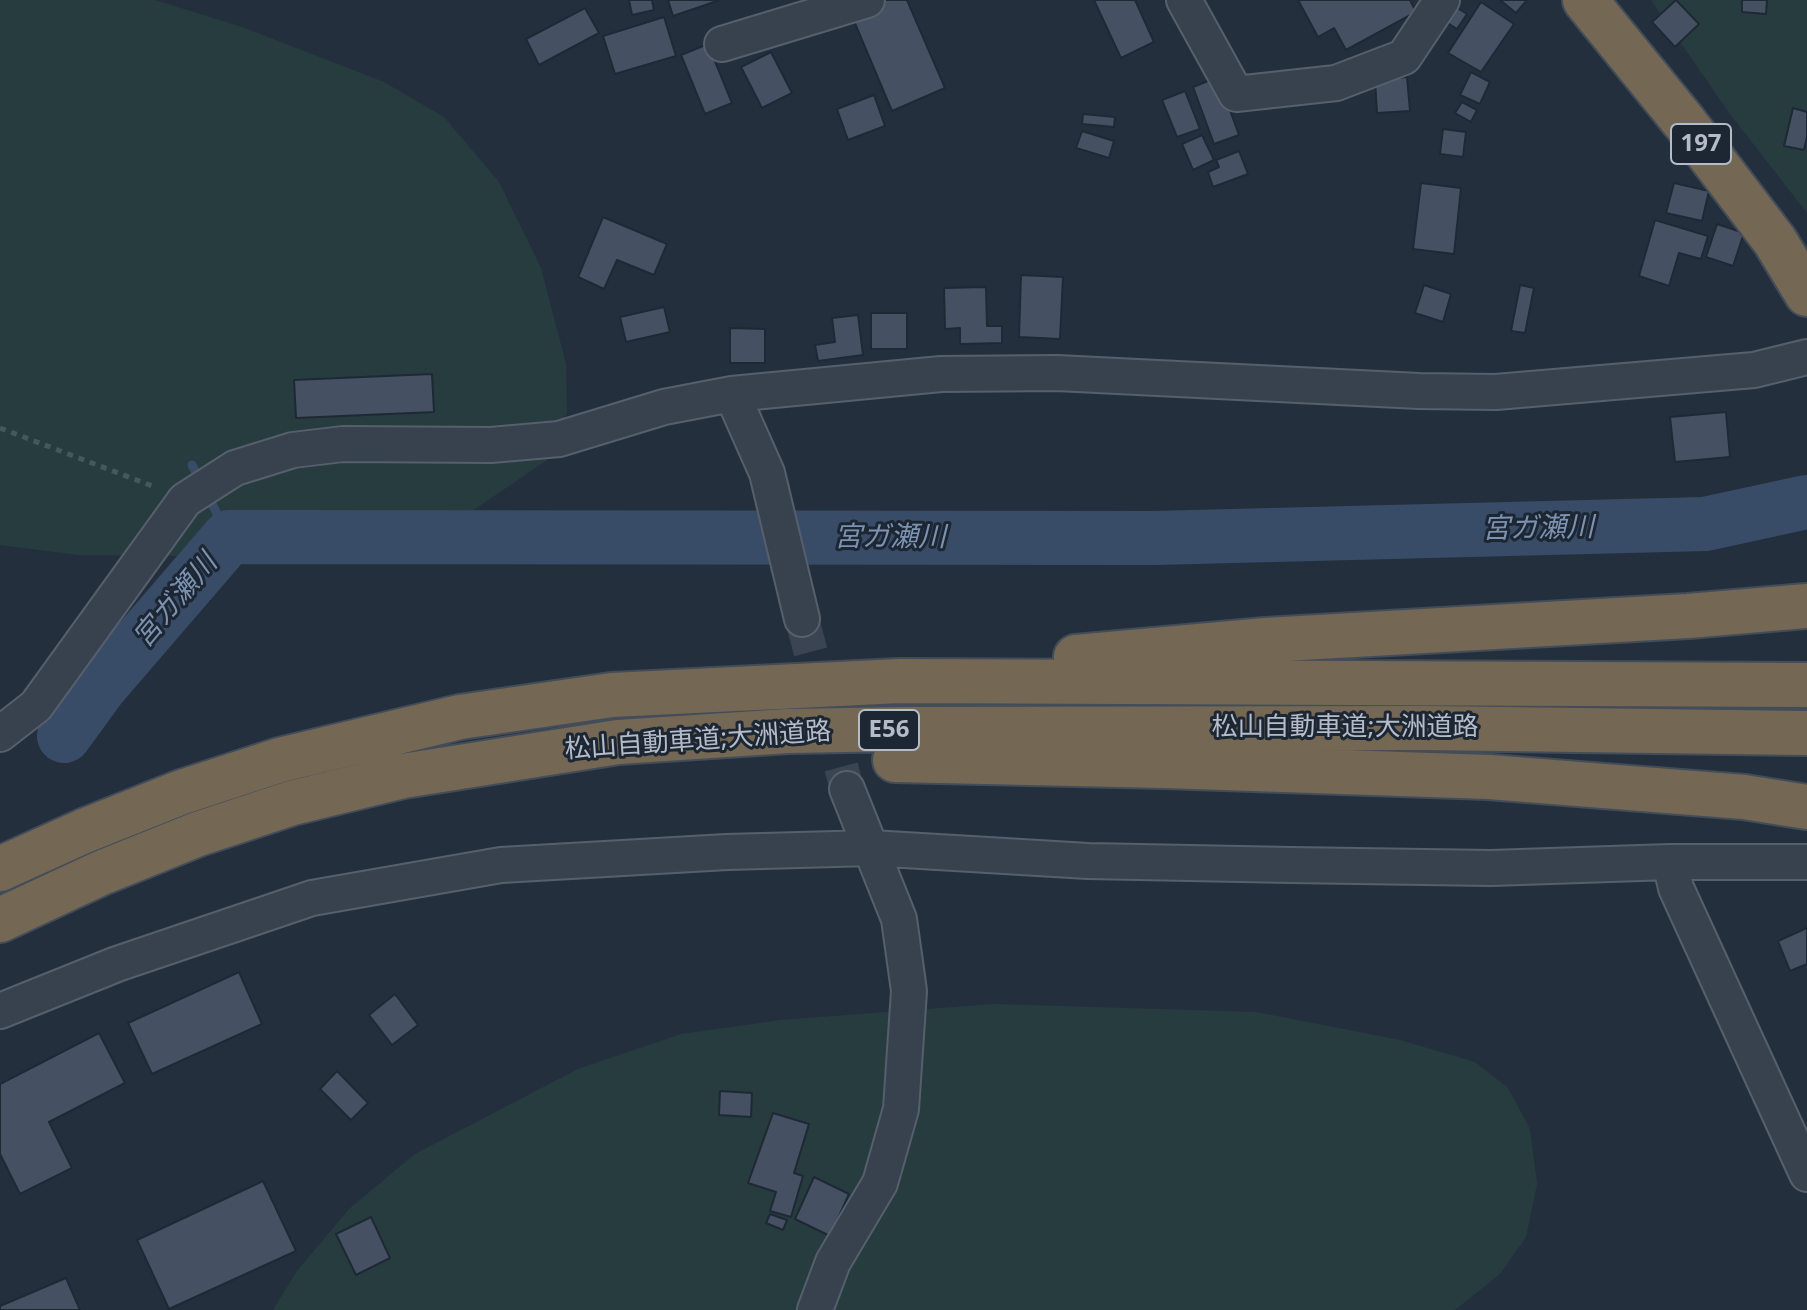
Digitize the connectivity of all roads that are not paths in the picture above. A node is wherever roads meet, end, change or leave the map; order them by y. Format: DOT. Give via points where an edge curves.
graph roads {
  1 [pos="867,0"];
  2 [pos="1184,0"];
  3 [pos="1442,0"];
  4 [pos="1585,0"];
  5 [pos="722,44"];
  6 [pos="1807,294"];
  7 [pos="1807,357"];
  8 [pos="732,394"];
  9 [pos="1807,606"];
  10 [pos="802,619"];
  11 [pos="1807,685"];
  12 [pos="612,695"];
  13 [pos="1807,733"];
  14 [pos="0,734"];
  15 [pos="472,764"];
  16 [pos="847,789"];
  17 [pos="1807,807"];
  18 [pos="871,848"];
  19 [pos="1670,862"];
  20 [pos="1807,862"];
  21 [pos="0,869"];
  22 [pos="0,920"];
  23 [pos="0,1011"];
  24 [pos="1807,1174"];
  25 [pos="815,1310"];
  1 -- 5 [label="street"];
  2 -- 3 [label="street" via="1236,94 1336,83 1404,57"];
  4 -- 6 [label="highway, 197" via="1757,217"];
  7 -- 8 [label="street" via="1754,370 1496,392 1057,373 941,374"];
  8 -- 10 [label="street" via="767,473"];
  8 -- 14 [label="street" via="664,407 559,439 491,445 343,444 293,450 235,468 185,500 36,706"];
  9 -- 12 [label="highway" via="1266,640 1070,658 778,672"];
  11 -- 12 [label="highway, 松山自動車道;大洲道路 / E56" via="900,681"];
  12 -- 21 [label="highway, 松山自動車道;大洲道路 / E56" via="460,717 280,760 182,792"];
  13 -- 15 [label="highway, 松山自動車道;大洲道路 / E56" via="1427,728 788,731 618,742"];
  15 -- 17 [label="highway" via="933,759 1165,766 1489,777 1744,797"];
  15 -- 22 [label="highway, 松山自動車道;大洲道路 / E56" via="292,803 225,825 101,873"];
  16 -- 18 [label="street"];
  18 -- 19 [label="street" via="1275,865 1491,868"];
  18 -- 23 [label="street" via="501,865 312,898 117,964"];
  18 -- 25 [label="street" via="899,919 909,991 901,1109 880,1183 833,1262"];
  19 -- 20 [label="street"];
  19 -- 24 [label="street" via="1676,888"];
}
